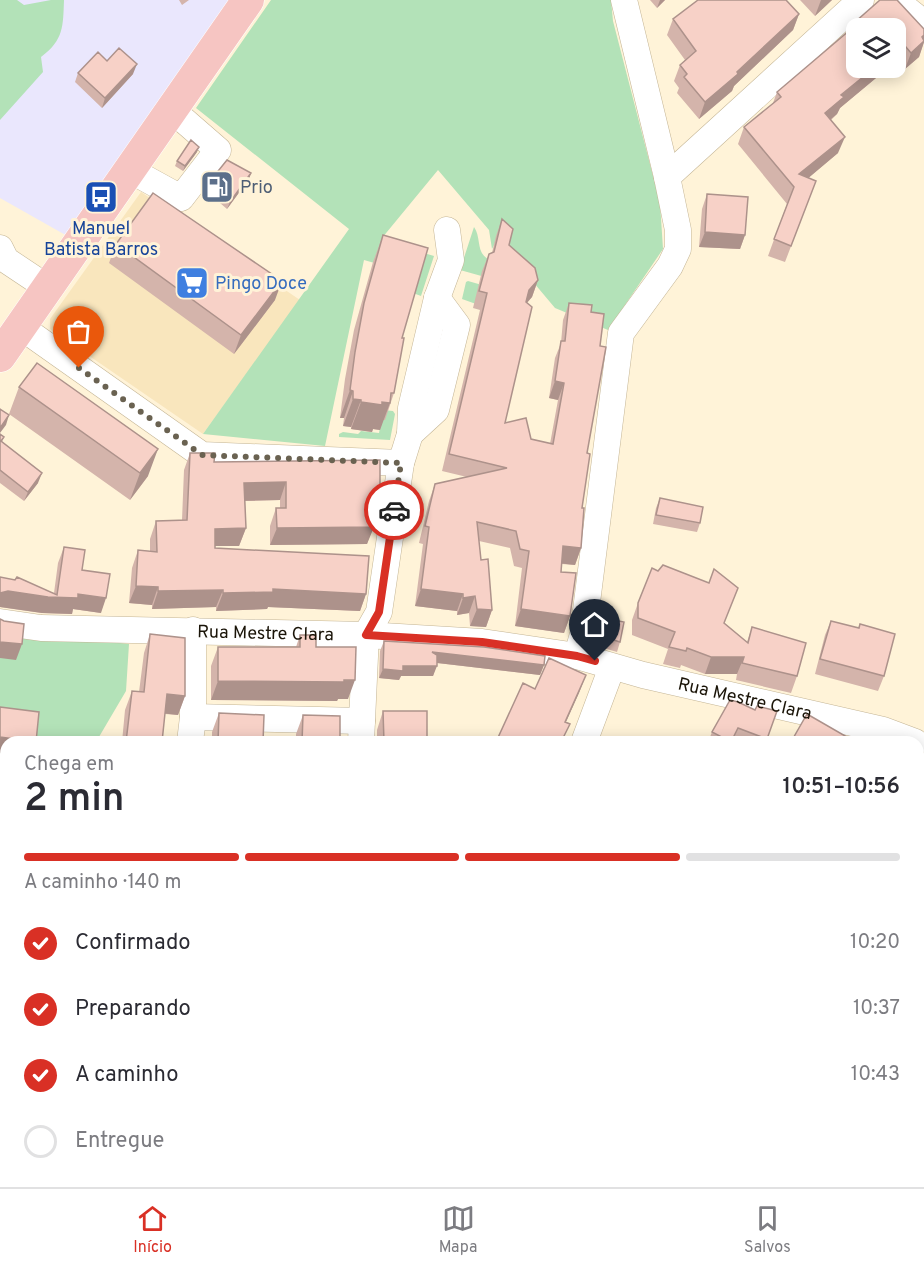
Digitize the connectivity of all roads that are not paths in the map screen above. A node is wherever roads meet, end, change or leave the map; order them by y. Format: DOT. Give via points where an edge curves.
graph roads {
  1 [pos="248,0"];
  2 [pos="624,0"];
  3 [pos="861,0"];
  4 [pos="895,0"];
  5 [pos="924,22"];
  6 [pos="172,110"];
  7 [pos="130,170"];
  8 [pos="667,177"];
  9 [pos="447,230"];
  10 [pos="2,258"];
  11 [pos="48,288"];
  12 [pos="21,327"];
  13 [pos="0,357"];
  14 [pos="401,463"];
  15 [pos="0,622"];
  16 [pos="193,630"];
  17 [pos="366,635"];
  18 [pos="577,656"];
  19 [pos="612,667"];
  20 [pos="193,717"];
  21 [pos="361,732"];
  22 [pos="191,736"];
  23 [pos="586,736"];
  24 [pos="898,736"];
  1 -- 6 [label="main road"];
  2 -- 8 [label="street"];
  3 -- 8 [label="street"];
  4 -- 5 [label="street"];
  6 -- 7 [label="main road"];
  6 -- 7 [label="street" via="218,150 181,198"];
  7 -- 11 [label="main road"];
  8 -- 18 [label="street" via="678,249 621,333"];
  9 -- 14 [label="street" via="451,260 436,298 457,325 436,410 410,434"];
  10 -- 11 [label="street"];
  11 -- 12 [label="main road"];
  12 -- 13 [label="main road"];
  12 -- 14 [label="street" via="202,455"];
  14 -- 17 [label="street" via="379,612"];
  15 -- 16 [label="street, Rua Mestre Clara" via="41,627"];
  16 -- 17 [label="street, Rua Mestre Clara"];
  16 -- 20 [label="street"];
  17 -- 18 [label="street, Rua Mestre Clara" via="482,642"];
  17 -- 21 [label="street"];
  18 -- 19 [label="street, Rua Mestre Clara"];
  19 -- 23 [label="street"];
  19 -- 24 [label="street, Rua Mestre Clara"];
  20 -- 21 [label="street"];
  20 -- 22 [label="street"];
}
